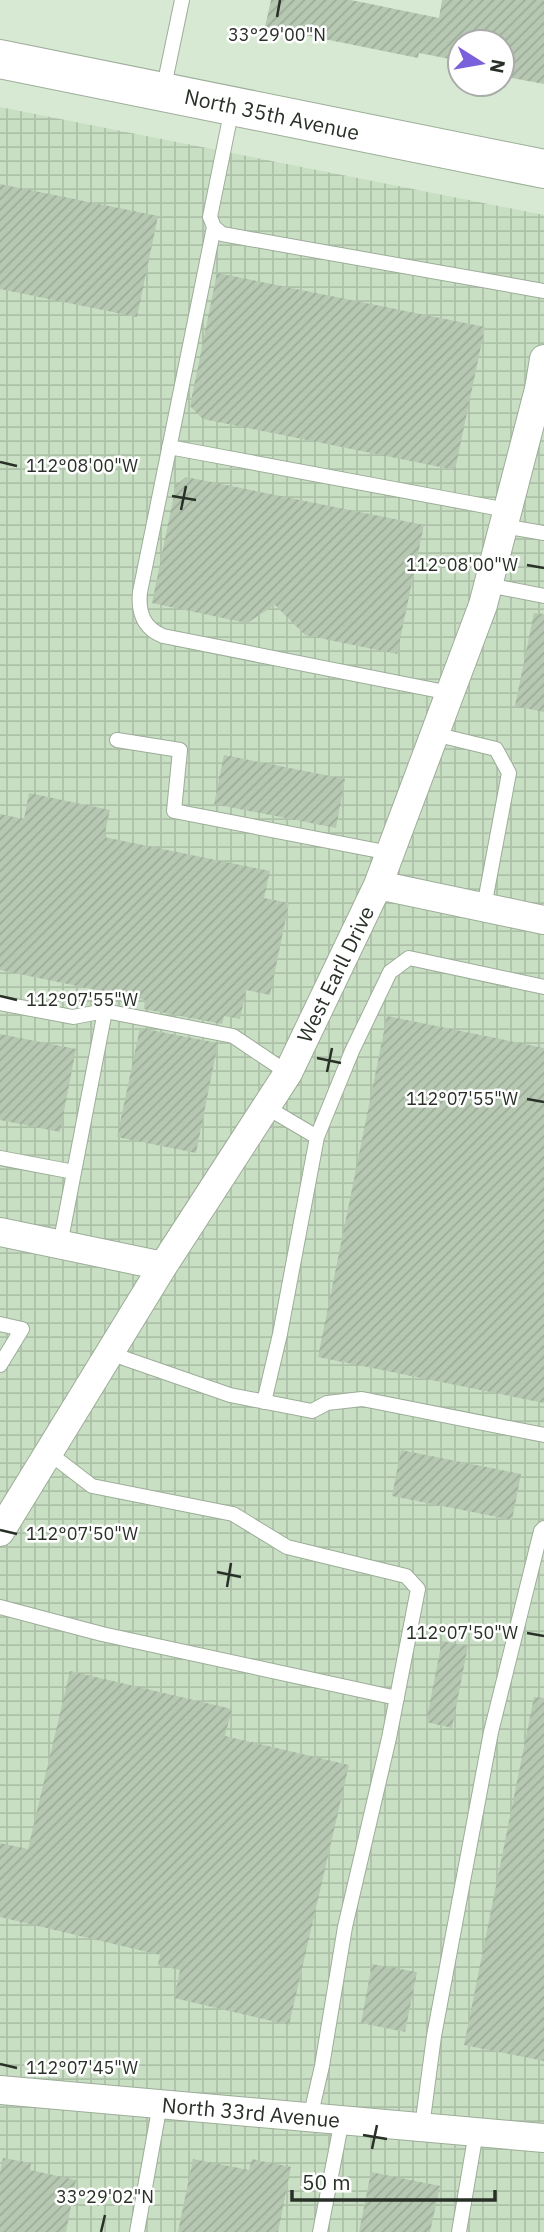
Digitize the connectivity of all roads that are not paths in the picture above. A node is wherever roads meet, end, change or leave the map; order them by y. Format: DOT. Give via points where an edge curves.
graph roads {
  1 [pos="182,0"];
  2 [pos="0,59"];
  3 [pos="163,92"];
  4 [pos="233,106"];
  5 [pos="544,169"];
  6 [pos="214,227"];
  7 [pos="544,291"];
  8 [pos="544,359"];
  9 [pos="169,447"];
  10 [pos="505,518"];
  11 [pos="544,534"];
  12 [pos="488,585"];
  13 [pos="544,596"];
  14 [pos="450,693"];
  15 [pos="434,734"];
  16 [pos="117,740"];
  17 [pos="390,853"];
  18 [pos="378,886"];
  19 [pos="484,907"];
  20 [pos="544,920"];
  21 [pos="544,987"];
  22 [pos="0,1003"];
  23 [pos="105,1011"];
  24 [pos="288,1073"];
  25 [pos="266,1107"];
  26 [pos="317,1137"];
  27 [pos="0,1158"];
  28 [pos="74,1172"];
  29 [pos="0,1232"];
  30 [pos="60,1245"];
  31 [pos="163,1266"];
  32 [pos="0,1324"];
  33 [pos="109,1353"];
  34 [pos="0,1365"];
  35 [pos="264,1402"];
  36 [pos="544,1435"];
  37 [pos="49,1453"];
  38 [pos="544,1528"];
  39 [pos="0,1532"];
  40 [pos="0,1607"];
  41 [pos="397,1698"];
  42 [pos="0,2090"];
  43 [pos="160,2104"];
  44 [pos="310,2118"];
  45 [pos="342,2120"];
  46 [pos="422,2127"];
  47 [pos="475,2132"];
  48 [pos="544,2138"];
  49 [pos="137,2232"];
  50 [pos="320,2232"];
  51 [pos="459,2232"];
  1 -- 3 [label="lane"];
  2 -- 3 [label="main road, North 35th Avenue"];
  3 -- 4 [label="main road, North 35th Avenue"];
  4 -- 5 [label="main road, North 35th Avenue"];
  4 -- 6 [label="lane" via="210,217"];
  6 -- 7 [label="lane" via="222,234"];
  6 -- 9 [label="lane"];
  8 -- 10 [label="street, West Earll Drive"];
  9 -- 10 [label="lane"];
  9 -- 14 [label="lane" via="138,605 141,617 156,633"];
  10 -- 11 [label="lane"];
  10 -- 12 [label="street, West Earll Drive"];
  12 -- 13 [label="lane"];
  12 -- 14 [label="street, West Earll Drive"];
  14 -- 15 [label="street, West Earll Drive"];
  15 -- 17 [label="street, West Earll Drive"];
  15 -- 19 [label="lane" via="496,749 509,773"];
  16 -- 17 [label="lane" via="180,750 174,811"];
  17 -- 18 [label="street, West Earll Drive"];
  18 -- 19 [label="street"];
  18 -- 24 [label="street, West Earll Drive"];
  19 -- 20 [label="street"];
  21 -- 26 [label="lane" via="409,958 390,972"];
  22 -- 23 [label="lane" via="73,1017"];
  23 -- 24 [label="lane" via="233,1036"];
  23 -- 28 [label="lane"];
  24 -- 25 [label="street, West Earll Drive"];
  25 -- 26 [label="lane"];
  25 -- 31 [label="street, West Earll Drive"];
  26 -- 35 [label="lane"];
  27 -- 28 [label="lane"];
  28 -- 30 [label="lane"];
  29 -- 30 [label="street"];
  30 -- 31 [label="street"];
  31 -- 33 [label="street, West Earll Drive"];
  32 -- 34 [label="lane" via="22,1329"];
  33 -- 35 [label="lane" via="230,1395"];
  33 -- 37 [label="street, West Earll Drive"];
  35 -- 36 [label="lane" via="312,1411 327,1403 362,1399"];
  37 -- 39 [label="street, West Earll Drive"];
  37 -- 41 [label="lane" via="92,1486 233,1514 287,1548 406,1576 418,1589"];
  38 -- 46 [label="lane" via="491,1732 434,2036"];
  40 -- 41 [label="lane" via="102,1634"];
  41 -- 44 [label="lane" via="345,1927"];
  42 -- 43 [label="street, North 33rd Avenue"];
  43 -- 44 [label="street, North 33rd Avenue"];
  43 -- 49 [label="lane"];
  44 -- 45 [label="street, North 33rd Avenue"];
  45 -- 46 [label="street, North 33rd Avenue"];
  45 -- 50 [label="lane"];
  46 -- 47 [label="street, North 33rd Avenue"];
  47 -- 48 [label="street, North 33rd Avenue"];
  47 -- 51 [label="lane"];
}
